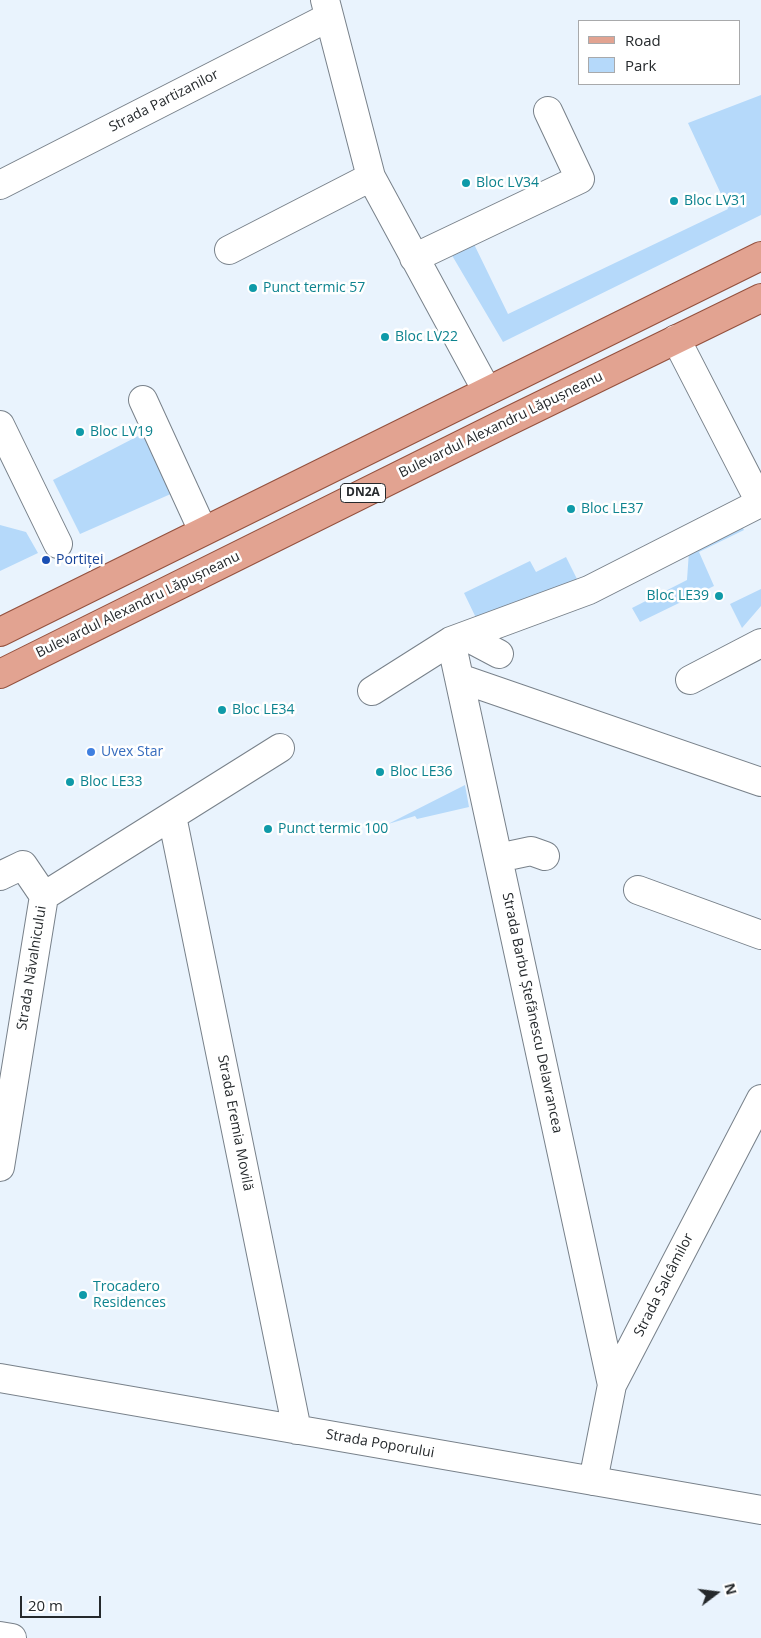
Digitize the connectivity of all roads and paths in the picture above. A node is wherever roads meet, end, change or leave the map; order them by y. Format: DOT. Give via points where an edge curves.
graph roads {
  1 [pos="327,9"];
  2 [pos="548,111"];
  3 [pos="371,177"];
  4 [pos="0,185"];
  5 [pos="229,250"];
  6 [pos="761,256"];
  7 [pos="414,258"];
  8 [pos="761,298"];
  9 [pos="676,339"];
  10 [pos="487,391"];
  11 [pos="142,400"];
  12 [pos="0,426"];
  13 [pos="758,491"];
  14 [pos="204,531"];
  15 [pos="58,544"];
  16 [pos="0,632"];
  17 [pos="458,639"];
  18 [pos="761,643"];
  19 [pos="499,654"];
  20 [pos="0,674"];
  21 [pos="459,678"];
  22 [pos="690,680"];
  23 [pos="372,691"];
  24 [pos="280,748"];
  25 [pos="761,782"];
  26 [pos="172,816"];
  27 [pos="545,856"];
  28 [pos="498,858"];
  29 [pos="0,876"];
  30 [pos="638,890"];
  31 [pos="44,896"];
  32 [pos="761,935"];
  33 [pos="761,1098"];
  34 [pos="0,1167"];
  35 [pos="0,1378"];
  36 [pos="612,1385"];
  37 [pos="297,1430"];
  38 [pos="593,1481"];
  39 [pos="761,1510"];
  40 [pos="0,1636"];
  41 [pos="12,1638"];
  1 -- 3 [label="street"];
  1 -- 4 [label="street, Strada Partizanilor"];
  2 -- 7 [label="street" via="580,179"];
  3 -- 5 [label="street"];
  3 -- 7 [label="street"];
  6 -- 10 [label="main road"];
  7 -- 10 [label="street"];
  8 -- 9 [label="main road, Bulevardul Alexandru Lăpușneanu / DN2A"];
  9 -- 13 [label="street"];
  9 -- 20 [label="main road, Bulevardul Alexandru Lăpușneanu / DN2A"];
  10 -- 14 [label="main road"];
  11 -- 14 [label="street"];
  12 -- 15 [label="street"];
  13 -- 17 [label="street" via="589,590"];
  14 -- 16 [label="main road"];
  17 -- 19 [label="street"];
  17 -- 21 [label="street, Strada Barbu Ștefănescu Delavrancea"];
  17 -- 23 [label="street"];
  18 -- 22 [label="street"];
  21 -- 25 [label="street"];
  21 -- 28 [label="street, Strada Barbu Ștefănescu Delavrancea"];
  24 -- 26 [label="street, Strada Năvalnicului"];
  26 -- 31 [label="street, Strada Năvalnicului"];
  26 -- 37 [label="street, Strada Eremia Movilă"];
  27 -- 28 [label="street" via="531,851"];
  28 -- 36 [label="street, Strada Barbu Ștefănescu Delavrancea"];
  29 -- 31 [label="street" via="23,865"];
  30 -- 32 [label="street"];
  31 -- 34 [label="street, Strada Năvalnicului"];
  33 -- 36 [label="street, Strada Salcâmilor"];
  35 -- 37 [label="street, Strada Poporului"];
  36 -- 38 [label="street, Strada Salcâmilor"];
  37 -- 38 [label="street, Strada Poporului"];
  38 -- 39 [label="street, Strada Poporului"];
  40 -- 41 [label="street"];
}
